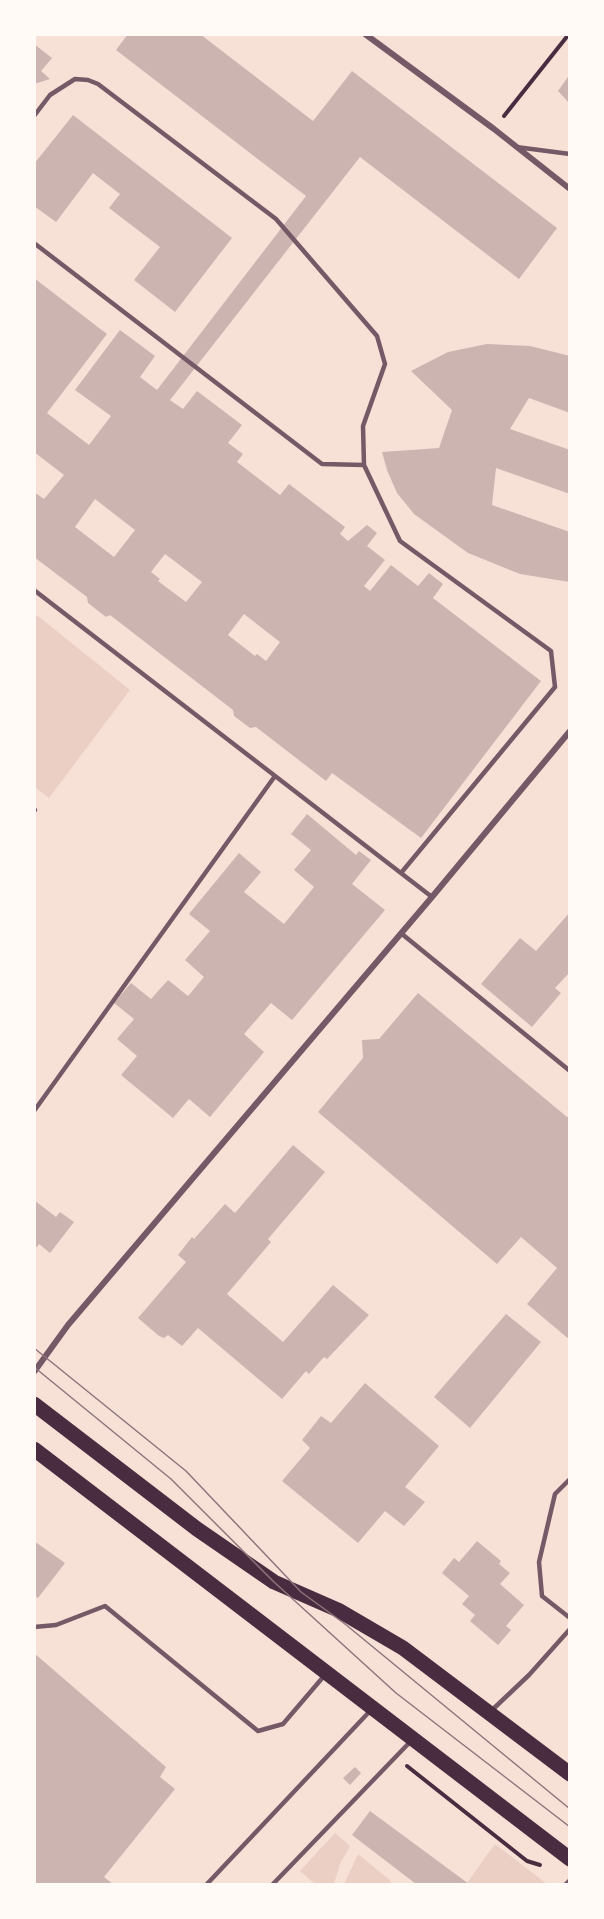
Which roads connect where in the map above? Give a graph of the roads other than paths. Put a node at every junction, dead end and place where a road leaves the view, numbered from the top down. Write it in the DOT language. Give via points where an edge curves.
graph roads {
  1 [pos="365,34"];
  2 [pos="34,116"];
  3 [pos="514,146"];
  4 [pos="570,154"];
  5 [pos="570,189"];
  6 [pos="34,243"];
  7 [pos="364,465"];
  8 [pos="34,590"];
  9 [pos="570,731"];
  10 [pos="275,776"];
  11 [pos="401,873"];
  12 [pos="432,897"];
  13 [pos="402,933"];
  14 [pos="570,1071"];
  15 [pos="34,1111"];
  16 [pos="34,1372"];
  17 [pos="34,1404"];
  18 [pos="34,1449"];
  19 [pos="570,1479"];
  20 [pos="570,1618"];
  21 [pos="34,1627"];
  22 [pos="570,1629"];
  23 [pos="327,1671"];
  24 [pos="372,1709"];
  25 [pos="489,1713"];
  26 [pos="412,1740"];
  27 [pos="570,1774"];
  28 [pos="570,1859"];
  29 [pos="570,1880"];
  30 [pos="207,1884"];
  31 [pos="273,1884"];
  32 [pos="566,1884"];
  1 -- 3 [label="street"];
  2 -- 7 [label="lane" via="50,95 75,80 98,84 276,219 377,336 385,364 363,426"];
  3 -- 4 [label="lane"];
  3 -- 5 [label="street"];
  6 -- 7 [label="lane" via="322,464"];
  7 -- 11 [label="lane" via="400,541 550,651 555,687"];
  8 -- 10 [label="lane"];
  9 -- 12 [label="street"];
  10 -- 11 [label="lane"];
  10 -- 15 [label="lane"];
  11 -- 12 [label="lane"];
  12 -- 13 [label="street"];
  13 -- 14 [label="lane"];
  13 -- 16 [label="street" via="68,1325"];
  17 -- 25 [label="main road" via="197,1529 274,1582 338,1610 404,1648"];
  18 -- 23 [label="main road"];
  19 -- 20 [label="lane" via="555,1494 539,1562 542,1596"];
  21 -- 23 [label="lane" via="56,1625 105,1606 258,1731 283,1724"];
  22 -- 25 [label="lane"];
  23 -- 24 [label="main road"];
  24 -- 26 [label="main road"];
  24 -- 30 [label="lane"];
  25 -- 27 [label="main road"];
  26 -- 28 [label="main road"];
  26 -- 31 [label="lane"];
  29 -- 32 [label="lane"];
}
